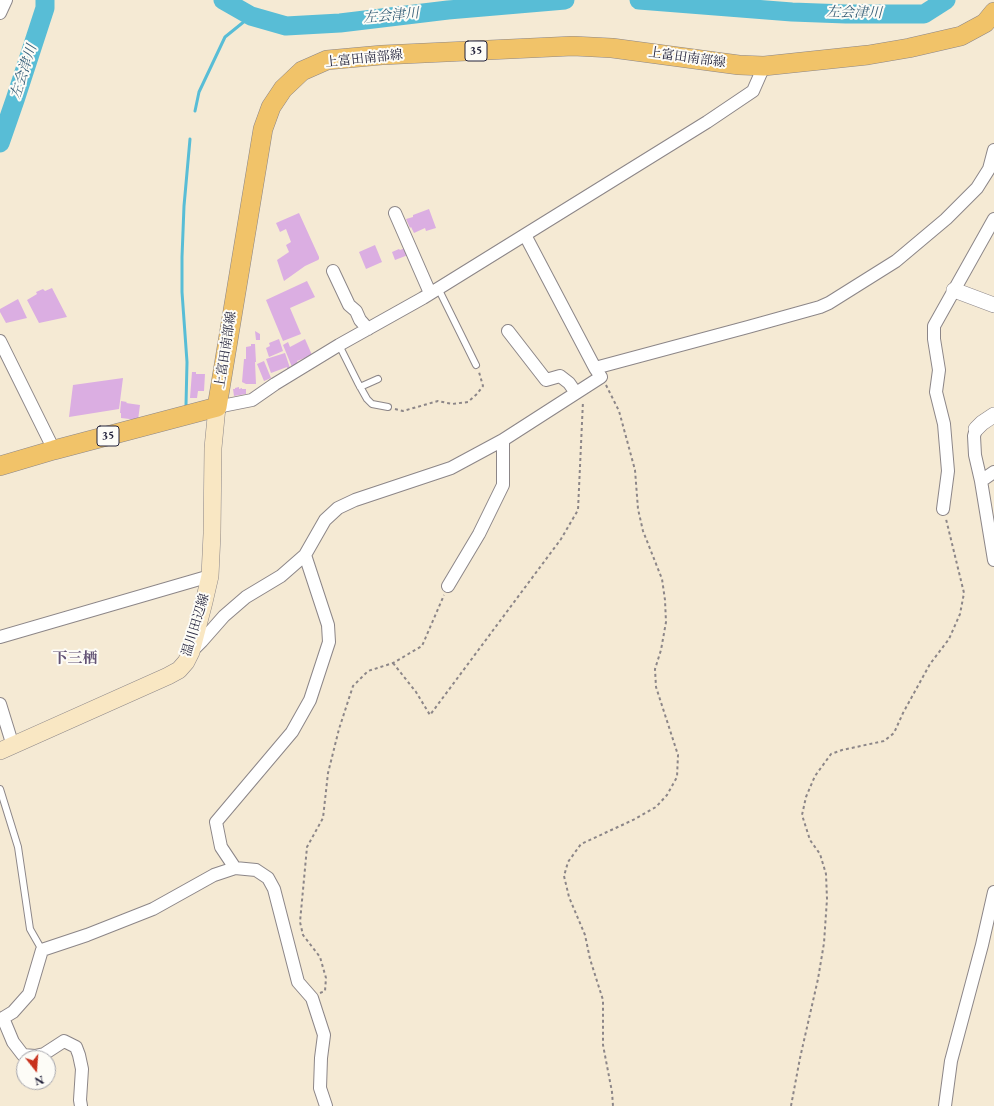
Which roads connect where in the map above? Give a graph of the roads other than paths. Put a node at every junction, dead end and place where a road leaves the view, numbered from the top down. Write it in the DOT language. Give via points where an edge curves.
graph roads {
  1 [pos="6,0"];
  2 [pos="994,12"];
  3 [pos="0,13"];
  4 [pos="764,66"];
  5 [pos="994,154"];
  6 [pos="395,213"];
  7 [pos="994,219"];
  8 [pos="525,235"];
  9 [pos="333,271"];
  10 [pos="434,290"];
  11 [pos="954,290"];
  12 [pos="994,305"];
  13 [pos="368,329"];
  14 [pos="508,331"];
  15 [pos="0,341"];
  16 [pos="339,345"];
  17 [pos="476,365"];
  18 [pos="598,372"];
  19 [pos="378,379"];
  20 [pos="360,387"];
  21 [pos="580,391"];
  22 [pos="217,407"];
  23 [pos="388,408"];
  24 [pos="994,415"];
  25 [pos="976,429"];
  26 [pos="503,440"];
  27 [pos="54,450"];
  28 [pos="0,466"];
  29 [pos="994,472"];
  30 [pos="981,481"];
  31 [pos="943,508"];
  32 [pos="991,526"];
  33 [pos="305,555"];
  34 [pos="994,560"];
  35 [pos="210,576"];
  36 [pos="448,586"];
  37 [pos="0,637"];
  38 [pos="191,652"];
  39 [pos="0,704"];
  40 [pos="7,748"];
  41 [pos="0,789"];
  42 [pos="235,868"];
  43 [pos="994,892"];
  44 [pos="42,950"];
  45 [pos="2,1018"];
  46 [pos="81,1106"];
  47 [pos="326,1106"];
  48 [pos="945,1106"];
  1 -- 3 [label="street"];
  2 -- 4 [label="main road, 上富田南部線 / 35" via="985,23 961,36 868,55"];
  4 -- 8 [label="street" via="753,90 707,122"];
  4 -- 22 [label="main road, 上富田南部線 / 35" via="612,48 573,46 327,60 302,71 283,89 271,108 263,129"];
  5 -- 18 [label="street" via="989,169 977,188 946,219 896,261 830,303"];
  6 -- 10 [label="street"];
  7 -- 11 [label="street"];
  8 -- 10 [label="street"];
  8 -- 18 [label="street"];
  9 -- 13 [label="street" via="349,305 356,310"];
  10 -- 13 [label="street"];
  10 -- 17 [label="lane"];
  11 -- 12 [label="street"];
  11 -- 31 [label="street" via="934,326 939,370 936,392 944,424 948,471"];
  13 -- 16 [label="street"];
  14 -- 21 [label="street" via="546,380 560,376"];
  15 -- 27 [label="street"];
  16 -- 20 [label="lane"];
  16 -- 22 [label="street" via="252,400"];
  18 -- 21 [label="street"];
  19 -- 20 [label="lane"];
  20 -- 23 [label="lane" via="372,404"];
  21 -- 26 [label="street"];
  22 -- 27 [label="main road, 上富田南部線 / 35"];
  22 -- 35 [label="main road, 温川田辺線" via="213,448"];
  24 -- 25 [label="street"];
  25 -- 30 [label="street" via="975,454"];
  26 -- 33 [label="street" via="451,468 354,500 338,508 325,520"];
  26 -- 36 [label="street" via="503,485 479,534"];
  27 -- 28 [label="main road, 上富田南部線 / 35"];
  29 -- 30 [label="street"];
  30 -- 32 [label="street"];
  32 -- 34 [label="street"];
  33 -- 38 [label="street" via="281,576 246,597 224,616"];
  33 -- 42 [label="street" via="328,624 329,642 310,700 292,732 216,822 221,847"];
  35 -- 37 [label="street"];
  35 -- 38 [label="main road, 温川田辺線"];
  38 -- 40 [label="main road, 温川田辺線" via="179,670 168,676"];
  39 -- 40 [label="street"];
  41 -- 44 [label="lane" via="18,847 30,929"];
  42 -- 44 [label="street" via="214,875 153,909"];
  42 -- 47 [label="street" via="256,870 268,878 274,889 298,982 312,998 324,1035 320,1088"];
  43 -- 48 [label="street" via="951,1061"];
  44 -- 45 [label="street" via="29,994 13,1012"];
  45 -- 46 [label="street" via="13,1042 23,1055 44,1054 64,1041 76,1047 82,1069"];
}
